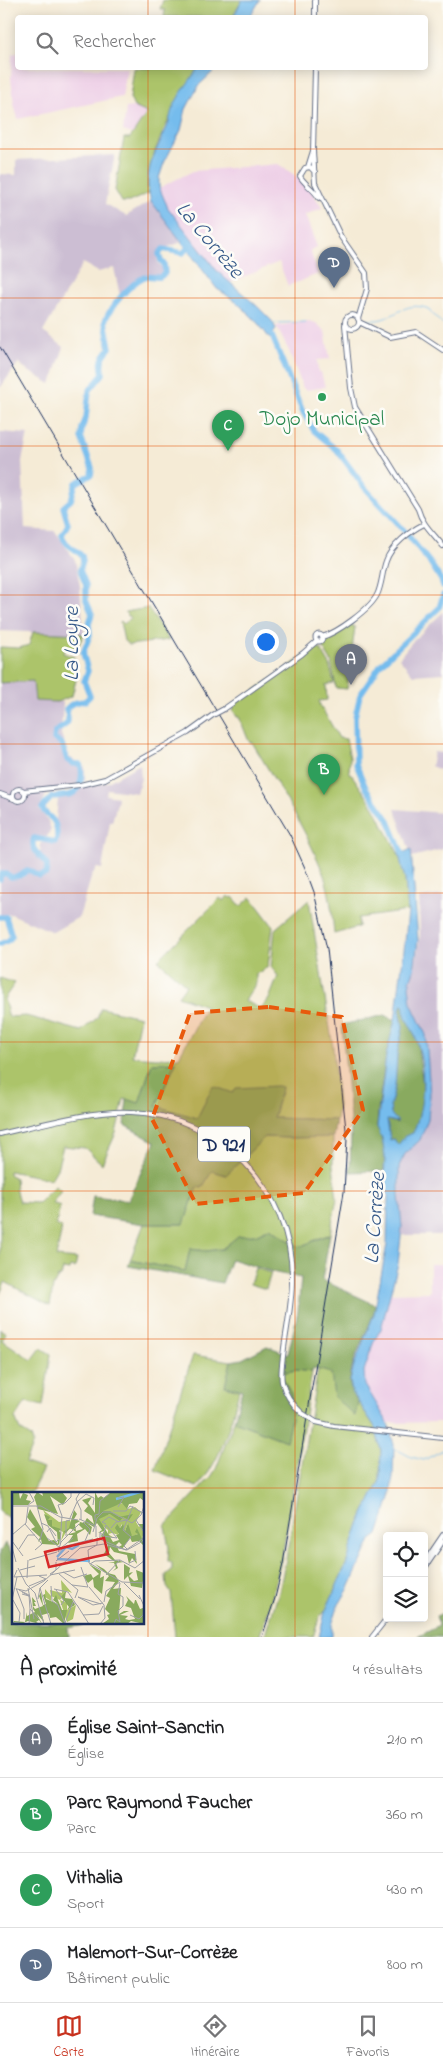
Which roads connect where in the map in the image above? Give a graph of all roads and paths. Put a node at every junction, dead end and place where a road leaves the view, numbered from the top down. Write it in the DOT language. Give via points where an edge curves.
graph roads {
  1 [pos="315,0"];
  2 [pos="315,15"];
  3 [pos="315,70"];
  4 [pos="314,151"];
  5 [pos="308,167"];
  6 [pos="315,172"];
  7 [pos="316,177"];
  8 [pos="306,183"];
  9 [pos="340,237"];
  10 [pos="361,309"];
  11 [pos="353,315"];
  12 [pos="358,321"];
  13 [pos="345,325"];
  14 [pos="365,327"];
  15 [pos="354,328"];
  16 [pos="346,339"];
  17 [pos="443,350"];
  18 [pos="424,524"];
  19 [pos="443,546"];
  20 [pos="38,790"];
  21 [pos="23,791"];
  22 [pos="14,792"];
  23 [pos="0,794"];
  24 [pos="25,796"];
  25 [pos="14,799"];
  26 [pos="0,1134"];
  27 [pos="443,1438"];
  28 [pos="443,1535"];
  29 [pos="443,1541"];
  30 [pos="428,1557"];
  31 [pos="428,1562"];
  32 [pos="384,1622"];
  33 [pos="372,1637"];
  1 -- 2 [label="main road"];
  3 -- 4 [label="main road"];
  4 -- 5 [label="main road"];
  4 -- 6 [label="main road"];
  5 -- 6 [label="main road"];
  5 -- 8 [label="main road" via="302,169 300,176"];
  6 -- 7 [label="main road"];
  7 -- 8 [label="main road" via="313,182"];
  7 -- 9 [label="main road" via="316,187"];
  8 -- 9 [label="main road" via="317,194"];
  9 -- 10 [label="main road" via="363,269 368,284"];
  10 -- 11 [label="main road"];
  10 -- 12 [label="main road"];
  11 -- 12 [label="main road"];
  11 -- 13 [label="main road" via="346,317"];
  12 -- 14 [label="main road"];
  12 -- 15 [label="main road"];
  13 -- 15 [label="main road"];
  13 -- 16 [label="main road"];
  14 -- 15 [label="main road"];
  14 -- 17 [label="main road" via="390,337 412,332 421,334"];
  15 -- 16 [label="main road"];
  16 -- 18 [label="main road" via="355,407"];
  18 -- 19 [label="main road"];
  18 -- 20 [label="main road, bridge" via="388,555 380,587 370,604 224,709 105,779"];
  20 -- 21 [label="main road"];
  20 -- 24 [label="main road"];
  21 -- 22 [label="main road"];
  21 -- 24 [label="main road"];
  22 -- 23 [label="main road"];
  22 -- 25 [label="main road"];
  23 -- 25 [label="main road"];
  24 -- 25 [label="main road" via="21,801"];
  26 -- 27 [label="main road, D 921, bridge" via="90,1115 130,1112 156,1114 181,1121 229,1148 266,1188 286,1231 292,1280 282,1381 295,1407 316,1422 334,1426"];
  28 -- 30 [label="main road"];
  29 -- 31 [label="main road"];
  32 -- 33 [label="main road"];
}
